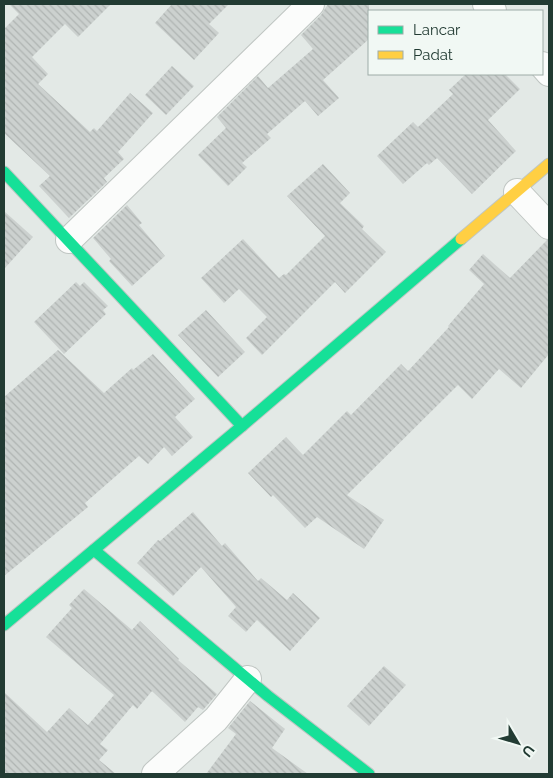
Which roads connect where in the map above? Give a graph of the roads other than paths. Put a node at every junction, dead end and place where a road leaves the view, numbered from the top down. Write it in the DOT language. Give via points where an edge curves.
graph roads {
  1 [pos="311,4"];
  2 [pos="549,164"];
  3 [pos="4,172"];
  4 [pos="517,192"];
  5 [pos="549,226"];
  6 [pos="69,240"];
  7 [pos="242,426"];
  8 [pos="94,550"];
  9 [pos="4,625"];
  10 [pos="248,679"];
  11 [pos="362,772"];
  12 [pos="155,774"];
  1 -- 6 [label="street"];
  2 -- 4 [label="street"];
  3 -- 6 [label="street"];
  4 -- 5 [label="street"];
  4 -- 7 [label="street"];
  6 -- 7 [label="street"];
  7 -- 8 [label="street"];
  8 -- 9 [label="street"];
  8 -- 10 [label="street"];
  10 -- 11 [label="street"];
  10 -- 12 [label="street" via="216,720"];
}
